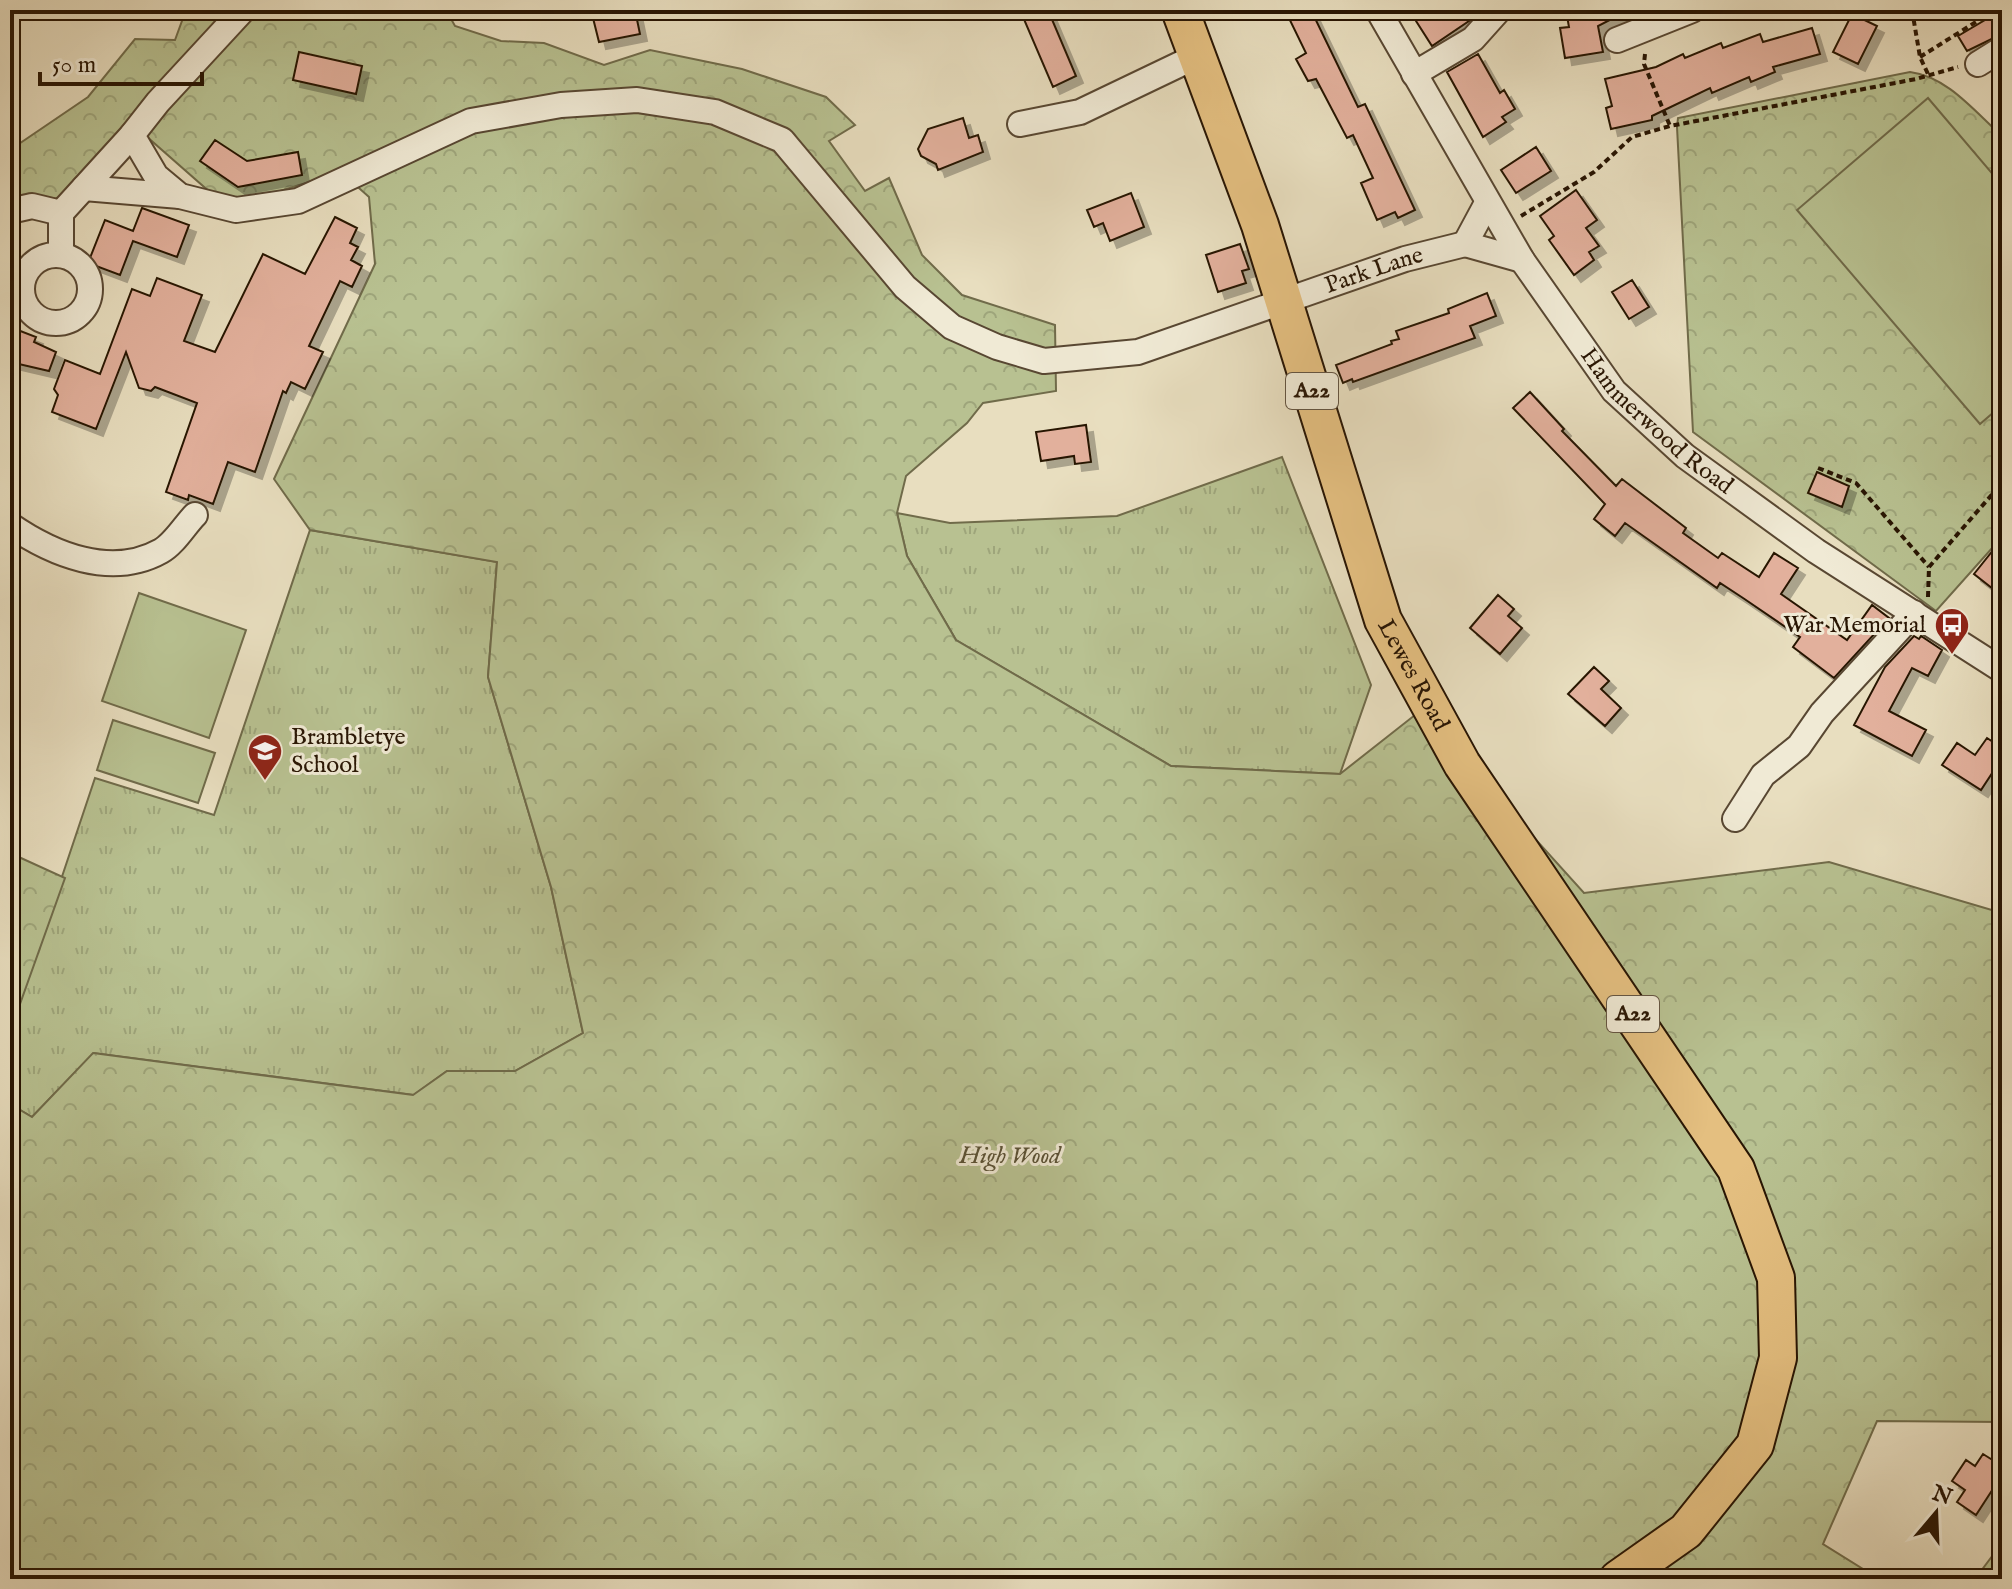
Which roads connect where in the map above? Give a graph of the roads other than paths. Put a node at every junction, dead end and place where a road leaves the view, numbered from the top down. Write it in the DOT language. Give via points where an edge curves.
graph roads {
  1 [pos="243,10"];
  2 [pos="1180,10"];
  3 [pos="1378,10"];
  4 [pos="1499,10"];
  5 [pos="1692,10"];
  6 [pos="1617,40"];
  7 [pos="2002,49"];
  8 [pos="1197,56"];
  9 [pos="1978,64"];
  10 [pos="1414,74"];
  11 [pos="1020,124"];
  12 [pos="132,135"];
  13 [pos="84,188"];
  14 [pos="180,196"];
  15 [pos="1487,203"];
  16 [pos="10,211"];
  17 [pos="61,213"];
  18 [pos="1465,244"];
  19 [pos="61,255"];
  20 [pos="1522,260"];
  21 [pos="1284,299"];
  22 [pos="195,515"];
  23 [pos="10,525"];
  24 [pos="1914,613"];
  25 [pos="2002,670"];
  26 [pos="1735,819"];
  27 [pos="1618,1579"];
  1 -- 12 [label="street"];
  2 -- 8 [label="highway, Lewes Road / A22"];
  3 -- 10 [label="street, Hammerwood Road"];
  4 -- 10 [label="street" via="1455,52"];
  5 -- 6 [label="street"];
  7 -- 9 [label="street"];
  8 -- 11 [label="street" via="1080,112"];
  8 -- 21 [label="highway, Lewes Road / A22"];
  10 -- 15 [label="street, Hammerwood Road"];
  12 -- 13 [label="street"];
  12 -- 14 [label="street" via="156,176"];
  13 -- 14 [label="street, Park Lane"];
  13 -- 17 [label="street"];
  14 -- 21 [label="street, Park Lane" via="236,210 298,201 471,121 561,105 637,100 715,112 782,140 905,287 952,327 997,347 1044,361 1138,352"];
  15 -- 18 [label="street"];
  15 -- 20 [label="street, Hammerwood Road"];
  16 -- 17 [label="street" via="32,206"];
  17 -- 19 [label="street"];
  18 -- 20 [label="street"];
  18 -- 21 [label="street, Park Lane"];
  20 -- 24 [label="street, Hammerwood Road" via="1614,391 1685,456 1816,551"];
  21 -- 27 [label="highway, Lewes Road / A22" via="1383,620 1462,764 1736,1169 1776,1278 1778,1358 1755,1445 1686,1531"];
  22 -- 23 [label="street" via="162,551 126,561 84,562 37,543"];
  24 -- 25 [label="street, Hammerwood Road"];
  24 -- 26 [label="street" via="1822,713 1799,746 1763,775"];
}
